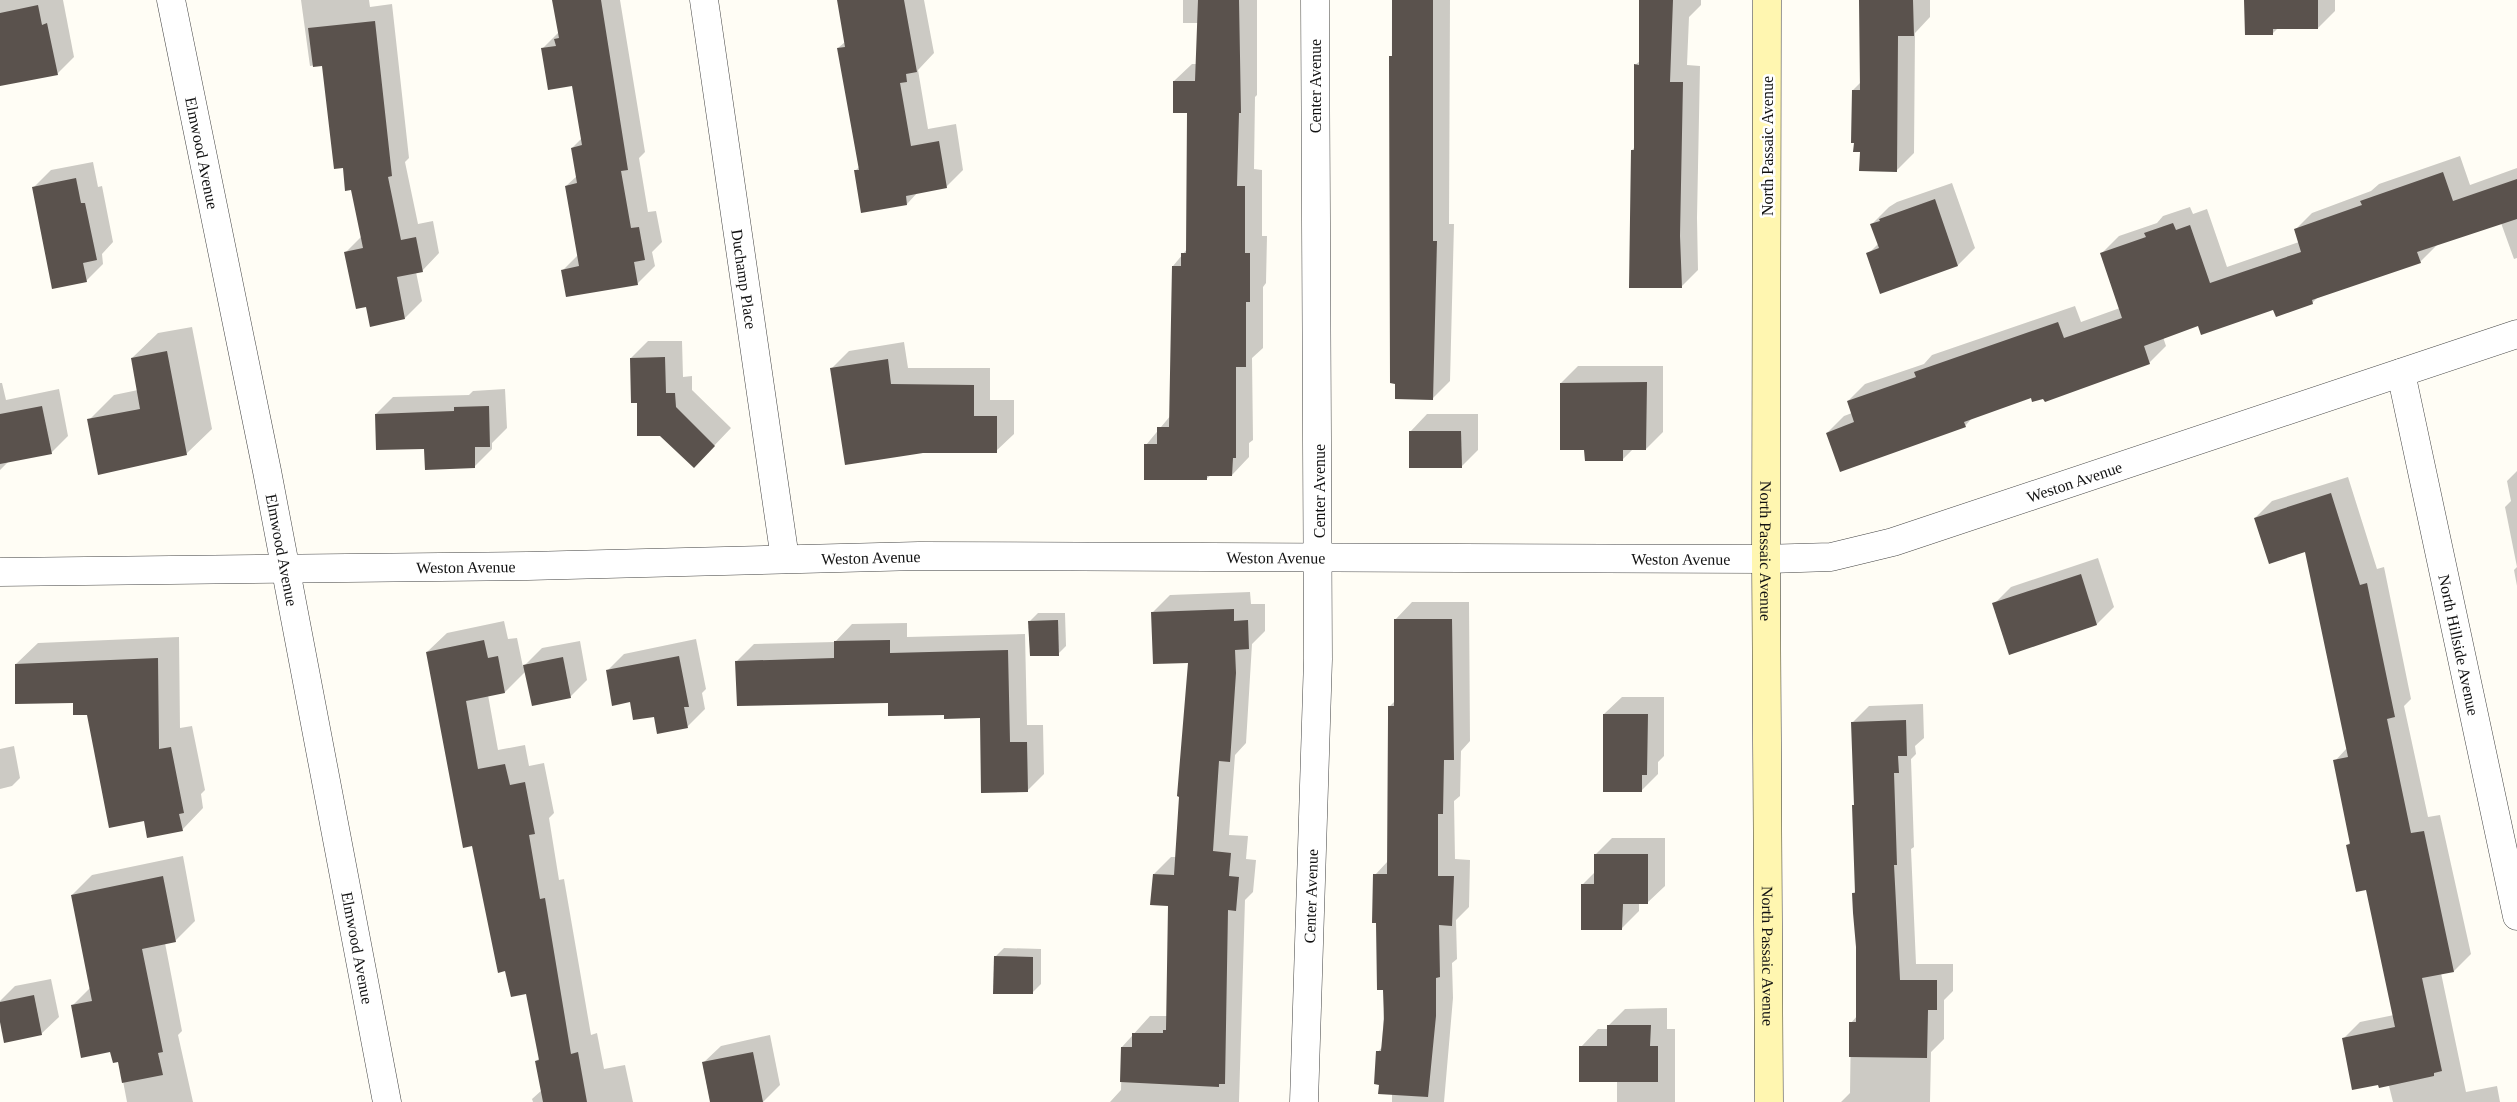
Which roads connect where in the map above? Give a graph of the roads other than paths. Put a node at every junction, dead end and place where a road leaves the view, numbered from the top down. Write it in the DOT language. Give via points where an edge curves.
graph roads {
  1 [pos="171,0"];
  2 [pos="704,0"];
  3 [pos="1315,0"];
  4 [pos="1767,0"];
  5 [pos="2517,334"];
  6 [pos="2401,373"];
  7 [pos="1318,557"];
  8 [pos="1766,559"];
  9 [pos="785,560"];
  10 [pos="285,569"];
  11 [pos="0,572"];
  12 [pos="2517,916"];
  13 [pos="387,1102"];
  14 [pos="1304,1102"];
  15 [pos="1769,1102"];
  1 -- 10 [label="street, Elmwood Avenue"];
  2 -- 9 [label="street, Duchamp Place"];
  3 -- 7 [label="street, Center Avenue"];
  4 -- 8 [label="main road, North Passaic Avenue"];
  5 -- 6 [label="street, Weston Avenue"];
  6 -- 8 [label="street, Weston Avenue" via="1893,542 1831,557"];
  6 -- 12 [label="street, North Hillside Avenue"];
  7 -- 8 [label="street, Weston Avenue"];
  7 -- 9 [label="street, Weston Avenue" via="919,556"];
  7 -- 14 [label="street, Center Avenue" via="1318,669"];
  8 -- 15 [label="main road, North Passaic Avenue"];
  9 -- 10 [label="street, Weston Avenue"];
  10 -- 11 [label="street, Weston Avenue"];
  10 -- 13 [label="street, Elmwood Avenue"];
}
